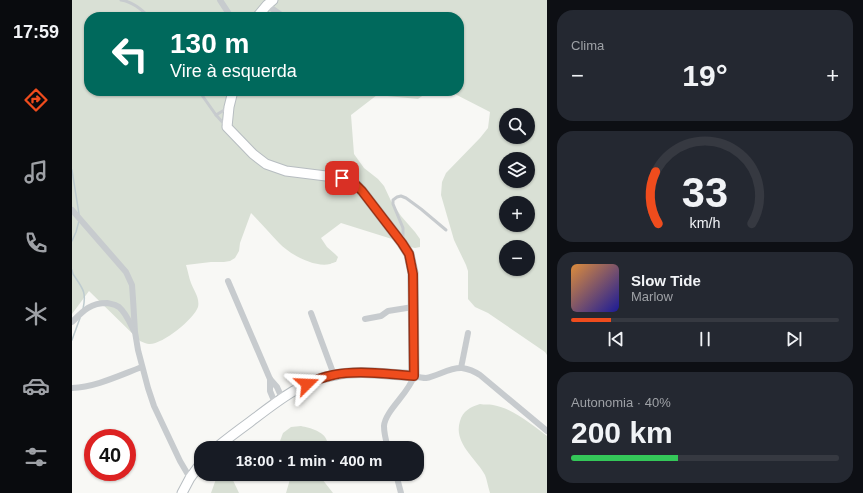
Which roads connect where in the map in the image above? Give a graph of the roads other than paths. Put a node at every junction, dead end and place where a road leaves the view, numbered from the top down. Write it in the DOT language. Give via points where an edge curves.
graph roads {
  1 [pos="121,0"];
  2 [pos="220,0"];
  3 [pos="270,3"];
  4 [pos="144,12"];
  5 [pos="228,12"];
  6 [pos="261,12"];
  7 [pos="279,12"];
  8 [pos="203,96"];
  9 [pos="232,96"];
  10 [pos="229,107"];
  11 [pos="216,115"];
  12 [pos="227,127"];
  13 [pos="72,210"];
  14 [pos="446,230"];
  15 [pos="402,243"];
  16 [pos="228,281"];
  17 [pos="414,307"];
  18 [pos="311,313"];
  19 [pos="365,319"];
  20 [pos="72,322"];
  21 [pos="135,332"];
  22 [pos="468,332"];
  23 [pos="142,367"];
  24 [pos="461,368"];
  25 [pos="334,375"];
  26 [pos="414,376"];
  27 [pos="72,388"];
  28 [pos="278,400"];
  29 [pos="547,431"];
  30 [pos="225,441"];
  31 [pos="386,441"];
  32 [pos="194,473"];
  33 [pos="190,478"];
  34 [pos="398,481"];
  35 [pos="182,493"];
  36 [pos="401,493"];
  1 -- 4 [label="lane" via="139,7"];
  2 -- 5 [label="street"];
  3 -- 6 [label="street"];
  3 -- 7 [label="street"];
  8 -- 11 [label="lane"];
  9 -- 10 [label="street"];
  10 -- 11 [label="lane"];
  10 -- 12 [label="street"];
  11 -- 12 [label="lane"];
  12 -- 15 [label="street" via="266,164 286,171 342,178 353,182"];
  13 -- 21 [label="street" via="126,272 134,299"];
  14 -- 15 [label="lane" via="406,198 397,196 392,204 402,228"];
  15 -- 17 [label="street" via="412,264"];
  16 -- 28 [label="street" via="270,379 270,391"];
  17 -- 19 [label="street" via="388,311 381,316"];
  17 -- 26 [label="street"];
  18 -- 25 [label="street"];
  20 -- 21 [label="street" via="92,305 113,304 124,312"];
  21 -- 23 [label="street"];
  22 -- 24 [label="street"];
  23 -- 27 [label="street" via="98,383"];
  23 -- 33 [label="street" via="154,406"];
  24 -- 26 [label="street" via="427,378"];
  24 -- 29 [label="street" via="480,375"];
  25 -- 26 [label="street" via="368,373"];
  25 -- 28 [label="street" via="307,384"];
  26 -- 31 [label="street" via="412,383 388,415 384,425"];
  28 -- 30 [label="street"];
  32 -- 33 [label="street"];
  33 -- 35 [label="street"];
  34 -- 36 [label="street"];
}
